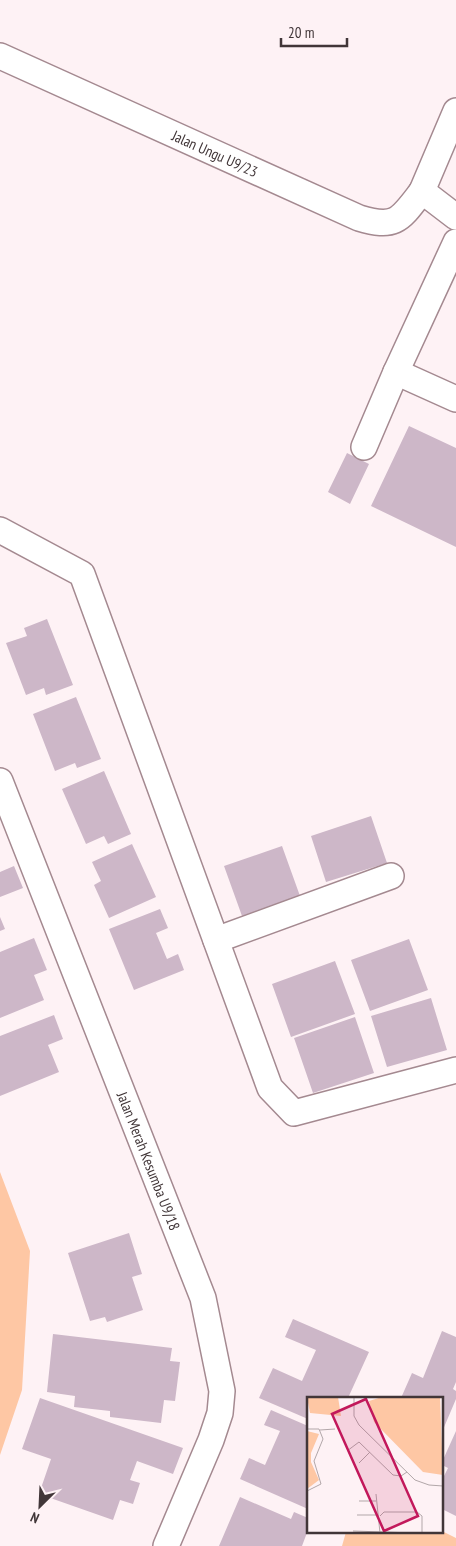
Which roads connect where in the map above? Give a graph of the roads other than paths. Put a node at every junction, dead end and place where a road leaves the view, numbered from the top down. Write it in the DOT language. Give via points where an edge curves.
graph roads {
  1 [pos="0,56"];
  2 [pos="456,111"];
  3 [pos="422,191"];
  4 [pos="456,217"];
  5 [pos="456,242"];
  6 [pos="396,372"];
  7 [pos="456,399"];
  8 [pos="364,447"];
  9 [pos="0,530"];
  10 [pos="0,781"];
  11 [pos="391,876"];
  12 [pos="216,940"];
  13 [pos="456,1070"];
  14 [pos="166,1546"];
  1 -- 3 [label="street, Jalan Ungu U9/23" via="358,218 392,223 406,213"];
  2 -- 3 [label="street"];
  3 -- 4 [label="street"];
  5 -- 6 [label="street"];
  6 -- 7 [label="street"];
  6 -- 8 [label="street"];
  9 -- 12 [label="street" via="82,574"];
  10 -- 14 [label="street, Jalan Merah Kesumba U9/18" via="203,1298 222,1391 220,1413"];
  11 -- 12 [label="street"];
  12 -- 13 [label="street" via="270,1088 294,1113"];
}
